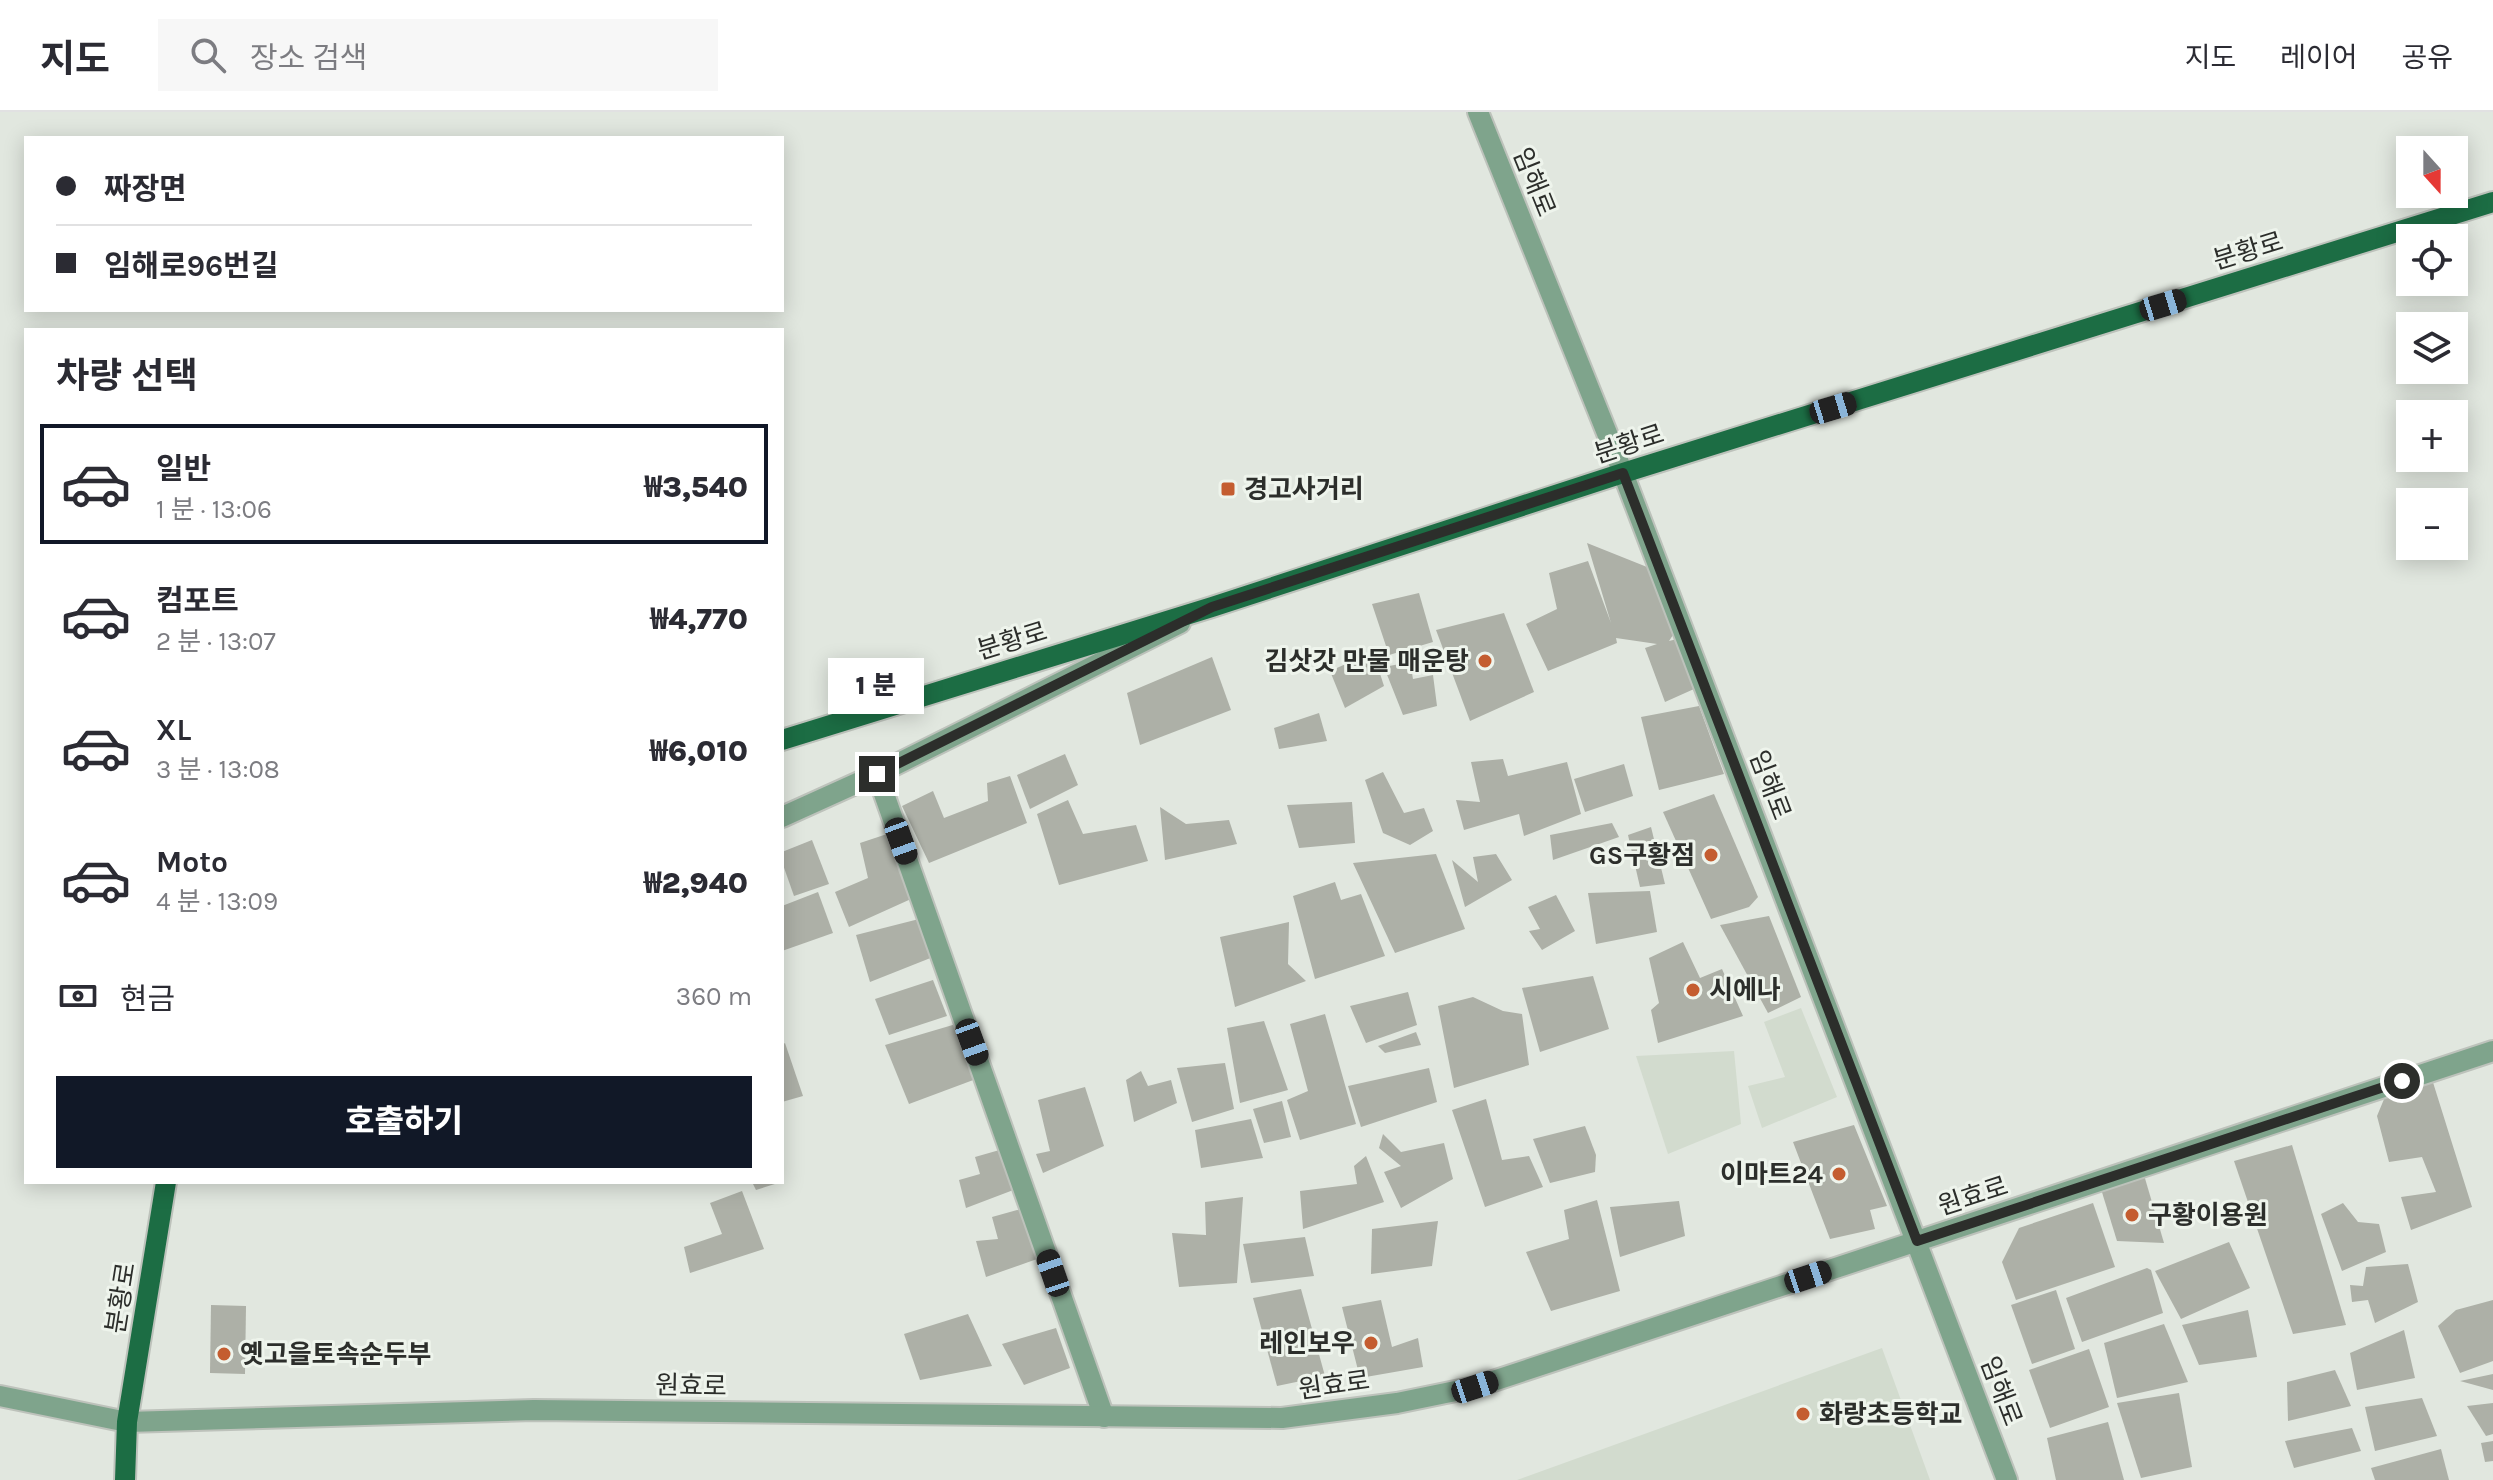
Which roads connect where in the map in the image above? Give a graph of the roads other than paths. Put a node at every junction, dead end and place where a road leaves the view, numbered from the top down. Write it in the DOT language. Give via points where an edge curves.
graph roads {
  1 [pos="1478,112"];
  2 [pos="2493,202"];
  3 [pos="1623,473"];
  4 [pos="1212,607"];
  5 [pos="784,739"];
  6 [pos="877,774"];
  7 [pos="784,816"];
  8 [pos="2493,1051"];
  9 [pos="166,1184"];
  10 [pos="1917,1241"];
  11 [pos="0,1396"];
  12 [pos="1104,1417"];
  13 [pos="127,1422"];
  14 [pos="125,1480"];
  15 [pos="2007,1480"];
  1 -- 3 [label="street, 임해로"];
  2 -- 3 [label="main road, 분황로"];
  3 -- 4 [label="main road, 분황로"];
  3 -- 10 [label="street, 임해로"];
  4 -- 5 [label="main road, 분황로"];
  4 -- 6 [label="street"];
  6 -- 7 [label="street"];
  6 -- 12 [label="street"];
  8 -- 10 [label="street, 원효로"];
  9 -- 13 [label="main road, 분황로"];
  10 -- 12 [label="street, 원효로" via="1475,1387 1282,1418"];
  10 -- 15 [label="street, 임해로"];
  11 -- 13 [label="street"];
  12 -- 13 [label="street, 원효로" via="534,1410"];
  13 -- 14 [label="main road, 분황로"];
}
